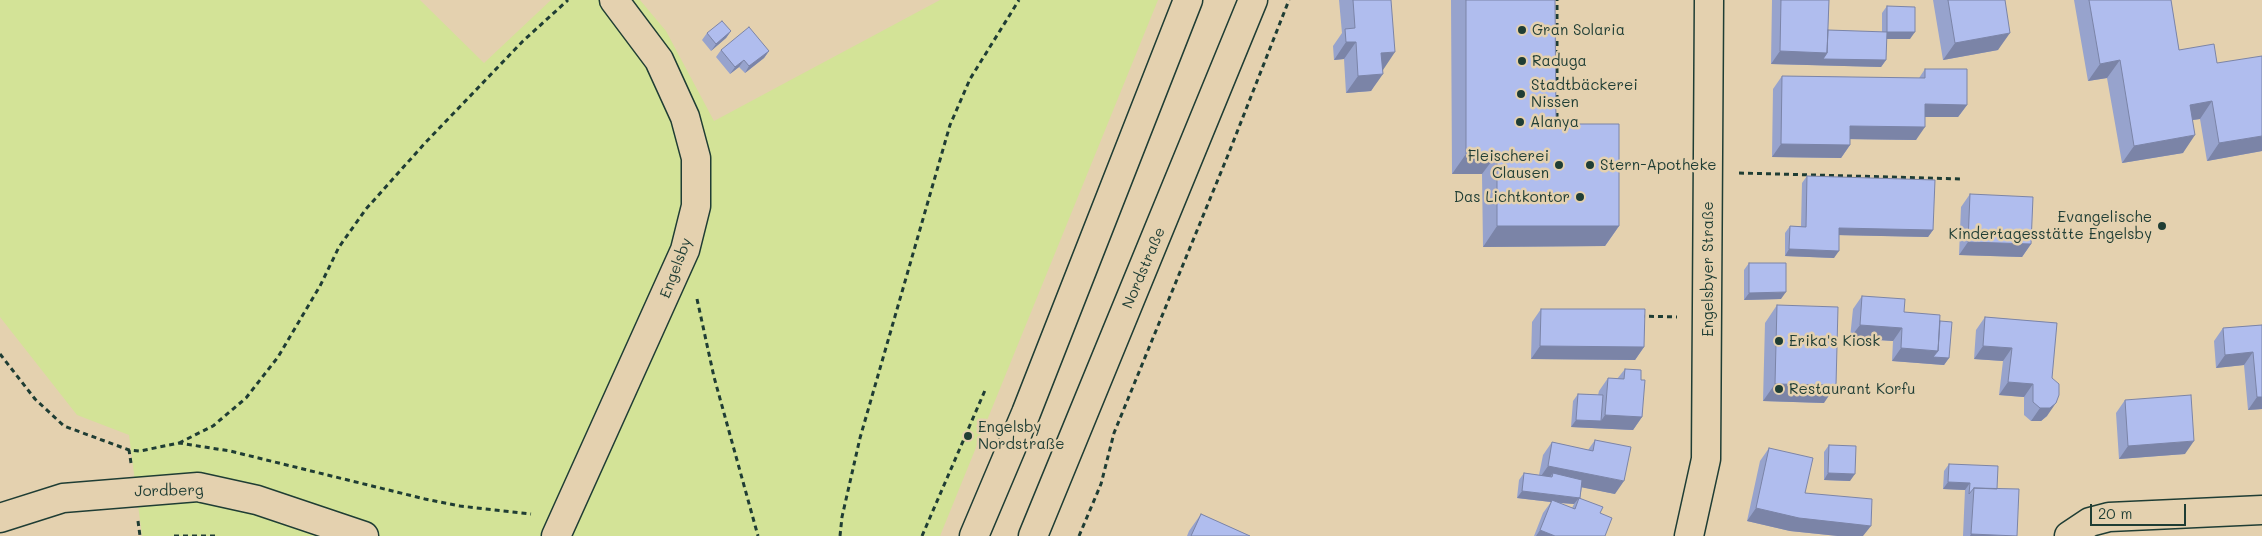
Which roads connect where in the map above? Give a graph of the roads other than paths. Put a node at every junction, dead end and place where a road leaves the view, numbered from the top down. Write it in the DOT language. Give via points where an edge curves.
graph roads {
  1 [pos="614,0"];
  2 [pos="1188,0"];
  3 [pos="1253,0"];
  4 [pos="1709,0"];
  5 [pos="2262,510"];
  6 [pos="0,518"];
  7 [pos="558,531"];
  8 [pos="364,536"];
  9 [pos="974,536"];
  10 [pos="1033,536"];
  11 [pos="1689,536"];
  12 [pos="2069,536"];
  1 -- 7 [label="street, Engelsby" via="659,60 685,117 696,158 696,206 685,250"];
  2 -- 9 [label="street" via="1026,413"];
  3 -- 10 [label="street, Nordstraße"];
  4 -- 11 [label="street, Engelsbyer Straße" via="1706,459"];
  5 -- 12 [label="street" via="2109,517 2090,522"];
  6 -- 8 [label="street, Jordberg" via="64,498 198,487 257,500"];
}
